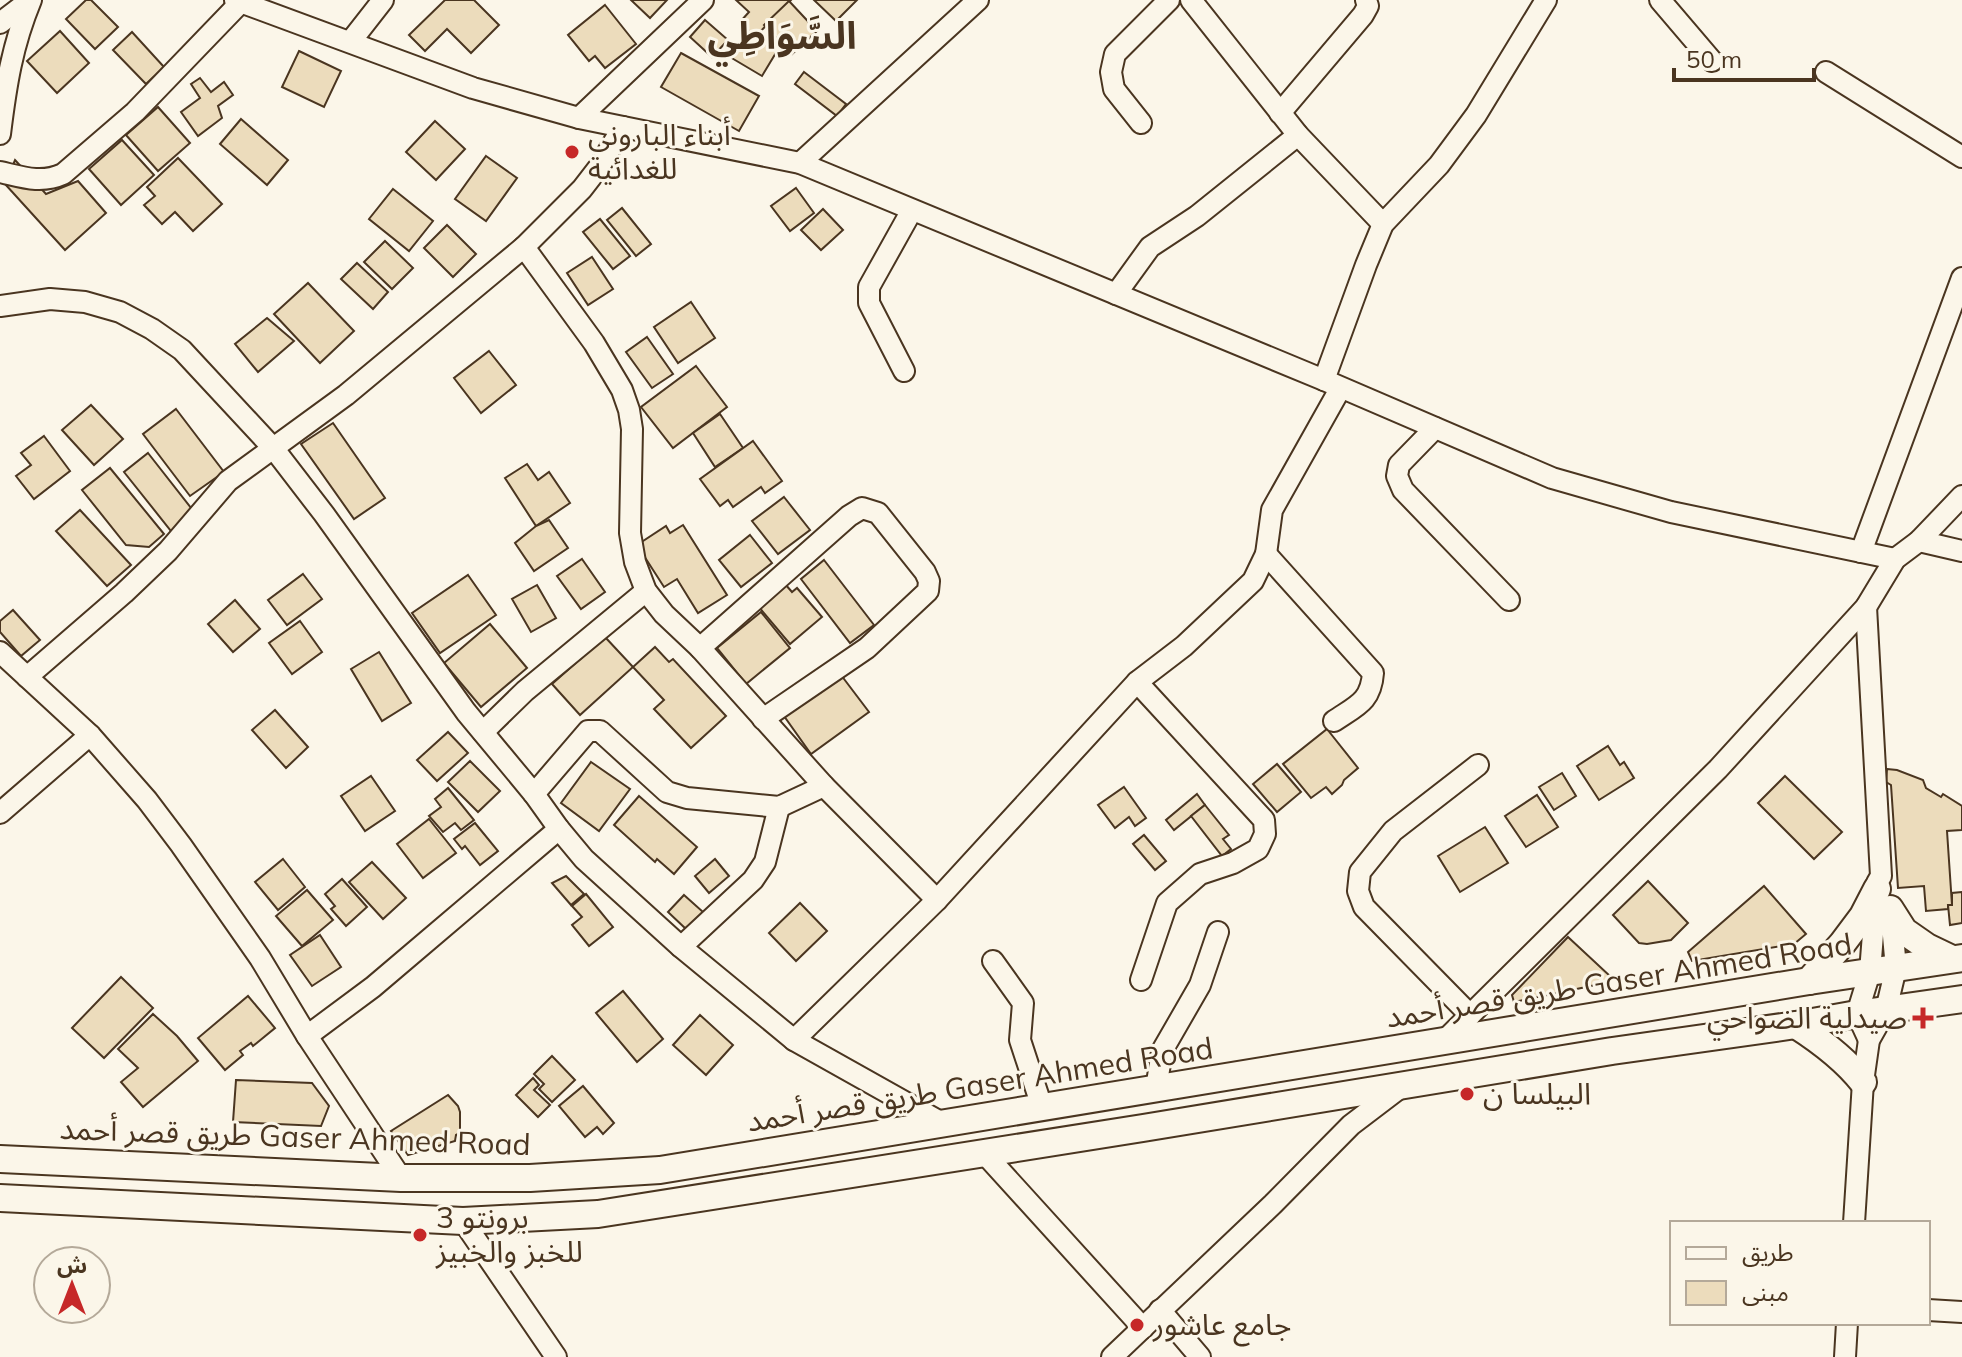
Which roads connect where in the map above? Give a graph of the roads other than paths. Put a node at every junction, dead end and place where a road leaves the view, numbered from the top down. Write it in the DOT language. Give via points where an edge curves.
graph roads {
  1 [pos="31,0"];
  2 [pos="383,0"];
  3 [pos="703,0"];
  4 [pos="978,0"];
  5 [pos="1169,0"];
  6 [pos="1191,0"];
  7 [pos="1366,0"];
  8 [pos="1546,0"];
  9 [pos="1660,0"];
  10 [pos="238,1"];
  11 [pos="0,23"];
  12 [pos="351,41"];
  13 [pos="1712,61"];
  14 [pos="1826,72"];
  15 [pos="1280,113"];
  16 [pos="579,118"];
  17 [pos="1141,123"];
  18 [pos="623,127"];
  19 [pos="0,134"];
  20 [pos="1298,135"];
  21 [pos="1962,157"];
  22 [pos="800,163"];
  23 [pos="0,172"];
  24 [pos="912,210"];
  25 [pos="1383,224"];
  26 [pos="524,247"];
  27 [pos="1962,278"];
  28 [pos="1116,294"];
  29 [pos="0,306"];
  30 [pos="904,371"];
  31 [pos="1332,385"];
  32 [pos="1435,428"];
  33 [pos="274,449"];
  34 [pos="1962,496"];
  35 [pos="1919,541"];
  36 [pos="1962,551"];
  37 [pos="1861,552"];
  38 [pos="1266,554"];
  39 [pos="1895,559"];
  40 [pos="646,591"];
  41 [pos="1509,600"];
  42 [pos="1866,607"];
  43 [pos="700,648"];
  44 [pos="0,652"];
  45 [pos="27,677"];
  46 [pos="1137,682"];
  47 [pos="763,719"];
  48 [pos="1334,721"];
  49 [pos="483,732"];
  50 [pos="90,735"];
  51 [pos="1478,765"];
  52 [pos="824,786"];
  53 [pos="534,794"];
  54 [pos="779,807"];
  55 [pos="0,813"];
  56 [pos="559,829"];
  57 [pos="1883,891"];
  58 [pos="937,900"];
  59 [pos="1218,932"];
  60 [pos="681,947"];
  61 [pos="1957,958"];
  62 [pos="993,961"];
  63 [pos="1883,970"];
  64 [pos="1141,980"];
  65 [pos="1809,981"];
  66 [pos="1962,999"];
  67 [pos="1886,1010"];
  68 [pos="1857,1014"];
  69 [pos="1470,1015"];
  70 [pos="1796,1025"];
  71 [pos="307,1036"];
  72 [pos="794,1040"];
  73 [pos="1869,1040"];
  74 [pos="1443,1042"];
  75 [pos="1863,1082"];
  76 [pos="1403,1086"];
  77 [pos="1156,1089"];
  78 [pos="1042,1107"];
  79 [pos="942,1123"];
  80 [pos="984,1153"];
  81 [pos="0,1159"];
  82 [pos="401,1178"];
  83 [pos="0,1198"];
  84 [pos="463,1221"];
  85 [pos="1854,1221"];
  86 [pos="1160,1310"];
  87 [pos="1930,1310"];
  88 [pos="1962,1312"];
  89 [pos="1847,1325"];
  90 [pos="1143,1328"];
  91 [pos="556,1357"];
  92 [pos="1112,1357"];
  93 [pos="1200,1357"];
  94 [pos="1845,1357"];
  1 -- 11 [label="street"];
  1 -- 19 [label="street" via="6,79"];
  2 -- 12 [label="street"];
  3 -- 16 [label="street"];
  4 -- 22 [label="street"];
  5 -- 17 [label="street" via="1115,54 1114,89"];
  6 -- 15 [label="street"];
  7 -- 15 [label="street" via="1363,15"];
  8 -- 25 [label="street" via="1476,115 1439,165"];
  9 -- 13 [label="street"];
  10 -- 12 [label="street"];
  10 -- 23 [label="street" via="135,112 63,174 29,179"];
  12 -- 16 [label="street" via="473,88"];
  14 -- 21 [label="street"];
  15 -- 20 [label="street"];
  16 -- 18 [label="street"];
  18 -- 22 [label="street"];
  18 -- 26 [label="street" via="582,189"];
  20 -- 25 [label="street"];
  20 -- 28 [label="street" via="1150,247"];
  22 -- 24 [label="street"];
  24 -- 28 [label="street"];
  24 -- 30 [label="street" via="869,287 869,303"];
  25 -- 31 [label="street"];
  26 -- 33 [label="street"];
  26 -- 40 [label="street" via="622,390 632,429 630,533"];
  27 -- 37 [label="street"];
  28 -- 31 [label="street"];
  29 -- 33 [label="street" via="50,299 120,312 182,350"];
  31 -- 32 [label="street"];
  31 -- 38 [label="street" via="1272,510"];
  32 -- 37 [label="street" via="1552,478 1671,512"];
  32 -- 41 [label="street" via="1399,465 1403,490"];
  33 -- 45 [label="street" via="228,481 168,551"];
  33 -- 49 [label="street"];
  34 -- 35 [label="street"];
  35 -- 36 [label="street"];
  35 -- 39 [label="street"];
  37 -- 39 [label="street"];
  38 -- 46 [label="street" via="1253,581"];
  38 -- 48 [label="street" via="1373,673 1366,699"];
  39 -- 42 [label="street"];
  40 -- 43 [label="street"];
  40 -- 49 [label="street"];
  42 -- 57 [label="street"];
  42 -- 69 [label="street" via="1718,769"];
  43 -- 47 [label="street"];
  43 -- 47 [label="street" via="849,516 862,508 878,513 925,572 928,591 867,648"];
  44 -- 45 [label="street"];
  45 -- 50 [label="street"];
  46 -- 58 [label="street"];
  46 -- 64 [label="street" via="1264,820 1265,834 1258,849 1200,874 1167,903"];
  47 -- 52 [label="street"];
  49 -- 53 [label="street"];
  50 -- 55 [label="street"];
  50 -- 71 [label="street" via="181,845"];
  51 -- 69 [label="street" via="1393,831 1360,872 1358,891 1364,907"];
  52 -- 54 [label="street"];
  52 -- 58 [label="street"];
  53 -- 54 [label="street" via="594,730 667,792"];
  53 -- 56 [label="street"];
  54 -- 60 [label="street" via="765,862 753,880"];
  56 -- 60 [label="street" via="584,859"];
  56 -- 71 [label="street" via="373,987"];
  57 -- 61 [label="main road" via="1904,931"];
  57 -- 63 [label="street"];
  57 -- 65 [label="main road"];
  58 -- 72 [label="street"];
  59 -- 77 [label="street" via="1200,985 1162,1051"];
  60 -- 72 [label="street"];
  61 -- 63 [label="main road, طريق قصر أحمد Gaser Ahmed Road"];
  62 -- 78 [label="street" via="1023,1003 1020,1040"];
  63 -- 65 [label="main road, طريق قصر أحمد Gaser Ahmed Road"];
  63 -- 67 [label="street"];
  63 -- 68 [label="street"];
  65 -- 74 [label="main road, طريق قصر أحمد Gaser Ahmed Road"];
  66 -- 67 [label="main road"];
  67 -- 68 [label="main road"];
  67 -- 73 [label="street"];
  68 -- 70 [label="main road"];
  68 -- 73 [label="street"];
  69 -- 74 [label="street"];
  70 -- 75 [label="main road"];
  70 -- 76 [label="main road"];
  71 -- 82 [label="street"];
  72 -- 79 [label="street"];
  73 -- 75 [label="street"];
  74 -- 77 [label="main road, طريق قصر أحمد Gaser Ahmed Road"];
  75 -- 85 [label="street"];
  76 -- 80 [label="main road"];
  76 -- 86 [label="street" via="1351,1125"];
  77 -- 78 [label="main road, طريق قصر أحمد Gaser Ahmed Road"];
  78 -- 79 [label="main road, طريق قصر أحمد Gaser Ahmed Road"];
  79 -- 82 [label="main road, طريق قصر أحمد Gaser Ahmed Road" via="660,1170"];
  80 -- 84 [label="main road" via="598,1214"];
  80 -- 90 [label="street"];
  81 -- 82 [label="main road, طريق قصر أحمد Gaser Ahmed Road"];
  83 -- 84 [label="main road"];
  84 -- 91 [label="street"];
  86 -- 90 [label="street"];
  86 -- 93 [label="street"];
  87 -- 88 [label="street"];
  89 -- 94 [label="street"];
  90 -- 92 [label="street"];
}
